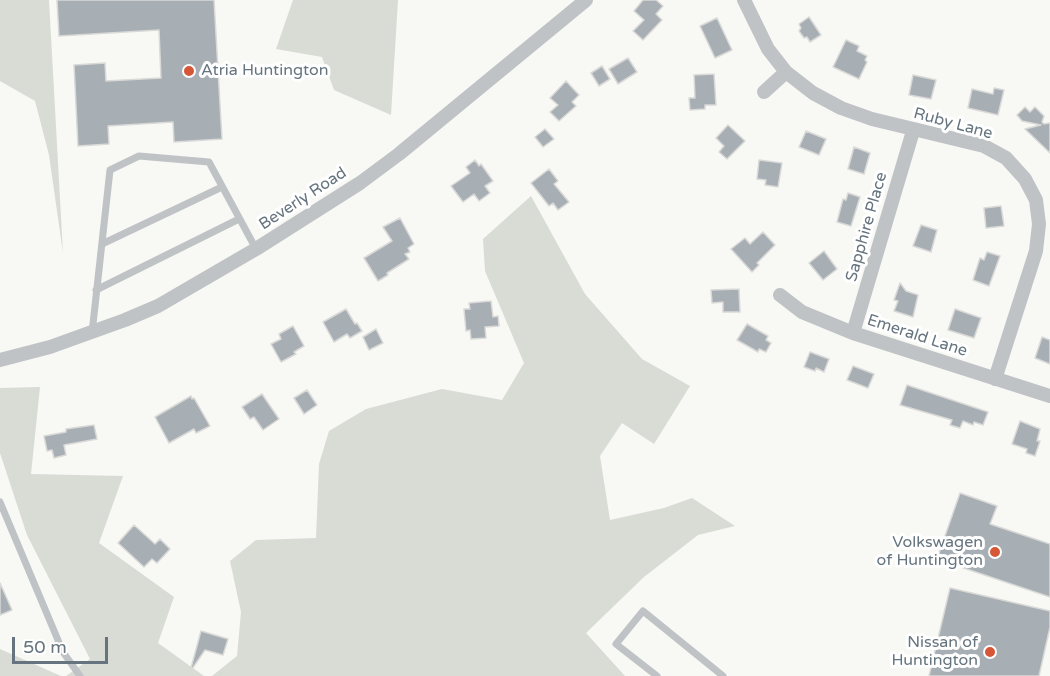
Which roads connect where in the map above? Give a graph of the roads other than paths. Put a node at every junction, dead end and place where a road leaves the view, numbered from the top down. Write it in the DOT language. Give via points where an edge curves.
graph roads {
  1 [pos="586,0"];
  2 [pos="744,0"];
  3 [pos="786,72"];
  4 [pos="764,92"];
  5 [pos="913,131"];
  6 [pos="222,187"];
  7 [pos="239,219"];
  8 [pos="102,244"];
  9 [pos="256,249"];
  10 [pos="96,290"];
  11 [pos="780,295"];
  12 [pos="92,333"];
  13 [pos="853,333"];
  14 [pos="0,360"];
  15 [pos="995,379"];
  16 [pos="1050,396"];
  17 [pos="0,502"];
  18 [pos="80,676"];
  19 [pos="657,676"];
  20 [pos="723,676"];
  1 -- 9 [label="street, Beverly Road" via="399,154"];
  2 -- 3 [label="street, Ruby Lane" via="768,49"];
  3 -- 4 [label="street"];
  3 -- 5 [label="street, Ruby Lane" via="841,108"];
  5 -- 13 [label="street, Sapphire Place"];
  5 -- 15 [label="street, Ruby Lane" via="984,146 1006,158 1025,178 1036,200 1040,224 1036,252"];
  6 -- 7 [label="lane"];
  6 -- 8 [label="lane"];
  6 -- 8 [label="lane" via="209,162 139,156 110,170"];
  7 -- 9 [label="lane"];
  7 -- 10 [label="lane"];
  8 -- 10 [label="lane"];
  9 -- 12 [label="street, Beverly Road" via="158,306"];
  10 -- 12 [label="lane"];
  11 -- 13 [label="street, Emerald Lane" via="801,312"];
  12 -- 14 [label="street, Beverly Road"];
  13 -- 15 [label="street, Emerald Lane"];
  15 -- 16 [label="street, Emerald Lane"];
  17 -- 18 [label="lane" via="63,652"];
  19 -- 20 [label="lane" via="616,644 643,611"];
}
